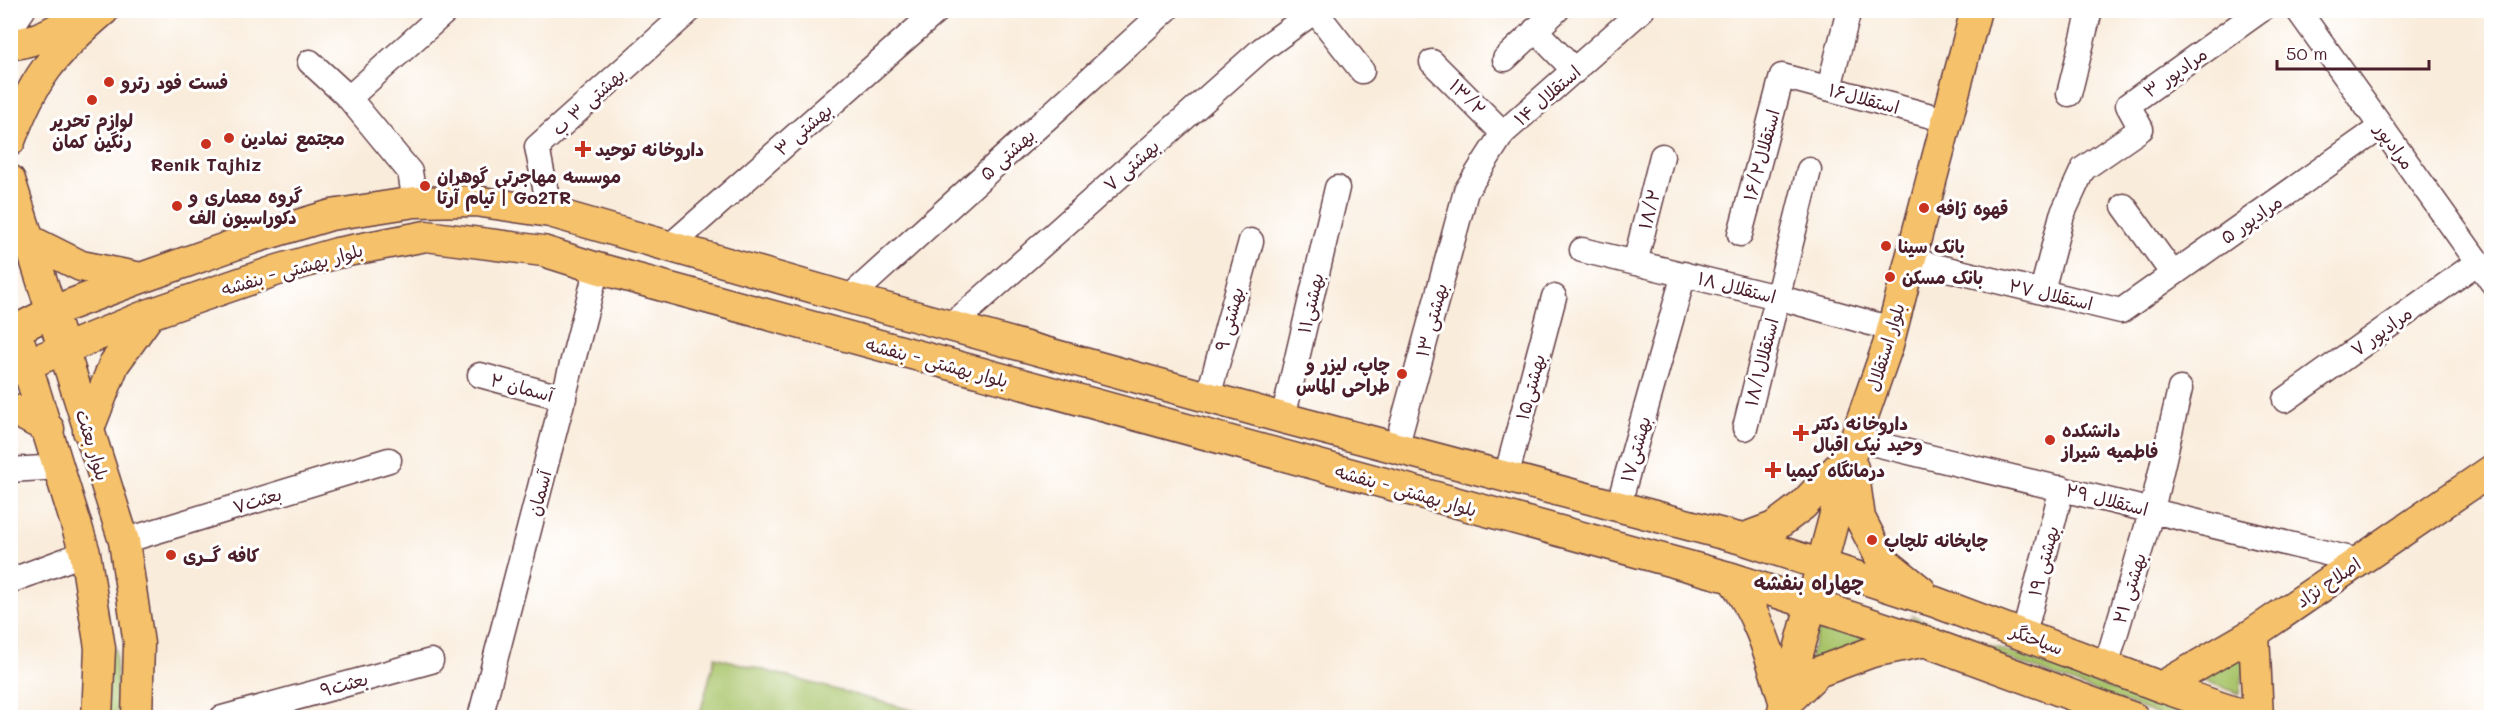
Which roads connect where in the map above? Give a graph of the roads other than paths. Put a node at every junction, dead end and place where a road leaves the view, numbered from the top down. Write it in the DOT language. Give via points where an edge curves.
graph roads {
  1 [pos="23,10"];
  2 [pos="82,10"];
  3 [pos="104,10"];
  4 [pos="690,10"];
  5 [pos="938,10"];
  6 [pos="1166,10"];
  7 [pos="1557,10"];
  8 [pos="1642,10"];
  9 [pos="1849,10"];
  10 [pos="1976,10"];
  11 [pos="2090,10"];
  12 [pos="2261,10"];
  13 [pos="2298,10"];
  14 [pos="445,11"];
  15 [pos="1316,11"];
  16 [pos="1535,30"];
  17 [pos="17,39"];
  18 [pos="1505,59"];
  19 [pos="310,62"];
  20 [pos="1432,62"];
  21 [pos="45,68"];
  22 [pos="1575,70"];
  23 [pos="1362,71"];
  24 [pos="1782,76"];
  25 [pos="1829,88"];
  26 [pos="2069,94"];
  27 [pos="350,98"];
  28 [pos="1946,120"];
  29 [pos="2381,127"];
  30 [pos="1503,133"];
  31 [pos="10,141"];
  32 [pos="1662,156"];
  33 [pos="1809,170"];
  34 [pos="10,180"];
  35 [pos="1337,188"];
  36 [pos="1466,191"];
  37 [pos="415,201"];
  38 [pos="2124,206"];
  39 [pos="550,212"];
  40 [pos="1740,234"];
  41 [pos="27,239"];
  42 [pos="1251,241"];
  43 [pos="669,247"];
  44 [pos="1582,250"];
  45 [pos="1910,260"];
  46 [pos="1635,262"];
  47 [pos="2478,262"];
  48 [pos="597,268"];
  49 [pos="1684,274"];
  50 [pos="2174,274"];
  51 [pos="141,278"];
  52 [pos="2492,282"];
  53 [pos="2042,291"];
  54 [pos="1554,297"];
  55 [pos="1777,297"];
  56 [pos="849,298"];
  57 [pos="53,311"];
  58 [pos="2121,311"];
  59 [pos="150,314"];
  60 [pos="952,325"];
  61 [pos="12,326"];
  62 [pos="1892,329"];
  63 [pos="65,350"];
  64 [pos="1042,350"];
  65 [pos="19,368"];
  66 [pos="480,375"];
  67 [pos="1033,388"];
  68 [pos="2180,389"];
  69 [pos="1208,397"];
  70 [pos="564,398"];
  71 [pos="2285,400"];
  72 [pos="10,408"];
  73 [pos="1283,418"];
  74 [pos="1745,428"];
  75 [pos="49,429"];
  76 [pos="88,431"];
  77 [pos="1853,446"];
  78 [pos="1396,448"];
  79 [pos="389,460"];
  80 [pos="60,467"];
  81 [pos="10,470"];
  82 [pos="2492,470"];
  83 [pos="1506,477"];
  84 [pos="2062,488"];
  85 [pos="1618,507"];
  86 [pos="2152,510"];
  87 [pos="1743,539"];
  88 [pos="124,541"];
  89 [pos="85,553"];
  90 [pos="2359,561"];
  91 [pos="1822,565"];
  92 [pos="1732,578"];
  93 [pos="10,581"];
  94 [pos="1935,602"];
  95 [pos="1811,606"];
  96 [pos="2254,633"];
  97 [pos="2024,634"];
  98 [pos="138,637"];
  99 [pos="99,640"];
  100 [pos="1924,641"];
  101 [pos="431,661"];
  102 [pos="2106,666"];
  103 [pos="2161,687"];
  104 [pos="1783,711"];
  105 [pos="97,717"];
  106 [pos="137,717"];
  107 [pos="222,717"];
  108 [pos="480,717"];
  109 [pos="2134,717"];
  110 [pos="2252,717"];
  111 [pos="2258,717"];
  1 -- 17 [label="street"];
  2 -- 17 [label="main road" via="63,27"];
  3 -- 21 [label="main road" via="70,39"];
  4 -- 39 [label="street, بهشتی ۳ ب" via="537,147"];
  5 -- 43 [label="street, بهشتی ۳"];
  6 -- 56 [label="street, بهشتی ۵"];
  7 -- 16 [label="street"];
  8 -- 22 [label="street, استقلال ۱۴"];
  9 -- 25 [label="street"];
  10 -- 28 [label="main road, بلوار استقلال"];
  11 -- 26 [label="street"];
  12 -- 53 [label="street, ۳ مرادپور" via="2128,105 2141,129 2083,169 2062,215"];
  13 -- 29 [label="street, مرادپور"];
  14 -- 27 [label="street"];
  15 -- 23 [label="street"];
  15 -- 60 [label="street, بهشتی ۷" via="1260,50"];
  16 -- 18 [label="street"];
  16 -- 22 [label="street"];
  17 -- 21 [label="main road" via="30,63"];
  19 -- 27 [label="street"];
  20 -- 30 [label="street, ۱۳/۲"];
  21 -- 31 [label="main road" via="22,109"];
  22 -- 30 [label="street, استقلال ۱۴"];
  24 -- 25 [label="street, استقلال۱۶"];
  24 -- 40 [label="street, استقلال۱۶/۲"];
  25 -- 28 [label="street, استقلال۱۶"];
  27 -- 37 [label="street" via="410,172"];
  28 -- 45 [label="main road, بلوار استقلال"];
  29 -- 47 [label="street, مرادپور"];
  29 -- 50 [label="street, ۵ مرادپور"];
  30 -- 36 [label="street, استقلال ۱۴"];
  32 -- 46 [label="street, ۱۸/۲"];
  33 -- 55 [label="street, استقلال۱۸/۱"];
  34 -- 41 [label="main road, بلوار بعثت"];
  35 -- 73 [label="street, بهشتی۱۱"];
  36 -- 78 [label="street, بهشتی ۱۳"];
  37 -- 39 [label="main road, بلوار بهشتی - بنفشه" via="475,201"];
  37 -- 51 [label="main road, بلوار بهشتی - بنفشه" via="331,215 251,238"];
  38 -- 50 [label="street"];
  39 -- 43 [label="main road, بلوار بهشتی - بنفشه"];
  41 -- 51 [label="main road" via="81,266"];
  41 -- 57 [label="main road, بلوار بعثت"];
  42 -- 69 [label="street, بهشتی ۹"];
  43 -- 56 [label="main road, بلوار بهشتی - بنفشه"];
  44 -- 46 [label="street, استقلال ۱۸"];
  45 -- 53 [label="street, ۲۷ استقلال"];
  45 -- 62 [label="main road, بلوار استقلال"];
  46 -- 49 [label="street, استقلال ۱۸"];
  47 -- 52 [label="street, مرادپور"];
  47 -- 71 [label="street, ۷ مرادپور"];
  48 -- 59 [label="main road, بلوار بهشتی - بنفشه" via="543,251 426,236 337,253"];
  48 -- 67 [label="main road, بلوار بهشتی - بنفشه"];
  48 -- 70 [label="street, آسمان"];
  49 -- 55 [label="street, استقلال ۱۸"];
  49 -- 85 [label="street, بهشتی۱۷"];
  50 -- 58 [label="street, ۵ مرادپور"];
  51 -- 57 [label="main road, بلوار بهشتی - بنفشه"];
  53 -- 58 [label="street, ۲۷ استقلال"];
  54 -- 83 [label="street, بهشتی۱۵"];
  55 -- 62 [label="street, استقلال ۱۸"];
  55 -- 74 [label="street, استقلال۱۸/۱"];
  56 -- 60 [label="main road, بلوار بهشتی - بنفشه"];
  57 -- 61 [label="main road, بلوار بهشتی - بنفشه"];
  57 -- 63 [label="main road, بلوار بعثت"];
  59 -- 63 [label="main road, بلوار بهشتی - بنفشه"];
  59 -- 76 [label="main road" via="114,364"];
  60 -- 64 [label="main road, بلوار بهشتی - بنفشه"];
  61 -- 65 [label="main road, بلوار بعثت"];
  62 -- 77 [label="main road, بلوار استقلال"];
  63 -- 65 [label="main road, بلوار بهشتی - بنفشه"];
  63 -- 76 [label="main road, بلوار بعثت"];
  64 -- 67 [label="main road"];
  64 -- 69 [label="main road, بلوار بهشتی - بنفشه"];
  65 -- 75 [label="main road, بلوار بعثت"];
  66 -- 70 [label="street, ۲ آسمان"];
  67 -- 92 [label="main road, بلوار بهشتی - بنفشه"];
  68 -- 86 [label="street, ۲۱ بهشتی"];
  69 -- 73 [label="main road, بلوار بهشتی - بنفشه"];
  70 -- 108 [label="street, آسمان"];
  72 -- 75 [label="main road"];
  73 -- 78 [label="main road, بلوار بهشتی - بنفشه"];
  75 -- 80 [label="main road, بلوار بعثت"];
  76 -- 88 [label="main road, بلوار بعثت"];
  77 -- 84 [label="street, ۲۹ استقلال"];
  77 -- 87 [label="main road" via="1803,505 1774,527"];
  77 -- 91 [label="main road, بلوار استقلال"];
  77 -- 94 [label="main road" via="1860,518 1881,559"];
  78 -- 83 [label="main road, بلوار بهشتی - بنفشه"];
  79 -- 88 [label="street, بعثت۷"];
  80 -- 81 [label="street"];
  80 -- 89 [label="main road, بلوار بعثت"];
  82 -- 90 [label="main road, اصلاح نژاد"];
  83 -- 85 [label="main road, بلوار بهشتی - بنفشه"];
  84 -- 86 [label="street, ۲۹ استقلال"];
  84 -- 97 [label="street, ۱۹ بهشتی"];
  85 -- 87 [label="main road, بلوار بهشتی - بنفشه"];
  86 -- 90 [label="street, ۲۹ استقلال"];
  86 -- 102 [label="street, ۲۱ بهشتی"];
  87 -- 91 [label="main road, بلوار بهشتی - بنفشه"];
  88 -- 98 [label="main road, بلوار بعثت"];
  89 -- 93 [label="street"];
  89 -- 99 [label="main road, بلوار بعثت"];
  90 -- 96 [label="main road, اصلاح نژاد"];
  91 -- 94 [label="main road, سیاحتگر"];
  91 -- 95 [label="main road, بلوار استقلال"];
  92 -- 95 [label="main road, بلوار بهشتی - بنفشه"];
  92 -- 104 [label="main road" via="1750,604 1766,640"];
  94 -- 97 [label="main road, سیاحتگر"];
  95 -- 100 [label="main road"];
  95 -- 104 [label="main road, بلوار استقلال"];
  96 -- 103 [label="main road, اصلاح نژاد"];
  96 -- 111 [label="main road"];
  97 -- 102 [label="main road, سیاحتگر"];
  98 -- 99 [label="main road"];
  98 -- 106 [label="main road, بلوار بعثت"];
  99 -- 105 [label="main road, بلوار بعثت"];
  100 -- 104 [label="main road" via="1872,652 1818,672"];
  100 -- 109 [label="main road"];
  101 -- 107 [label="street, بعثت۹"];
  102 -- 103 [label="main road, سیاحتگر"];
  103 -- 110 [label="main road, سیاحتگر"];
}
